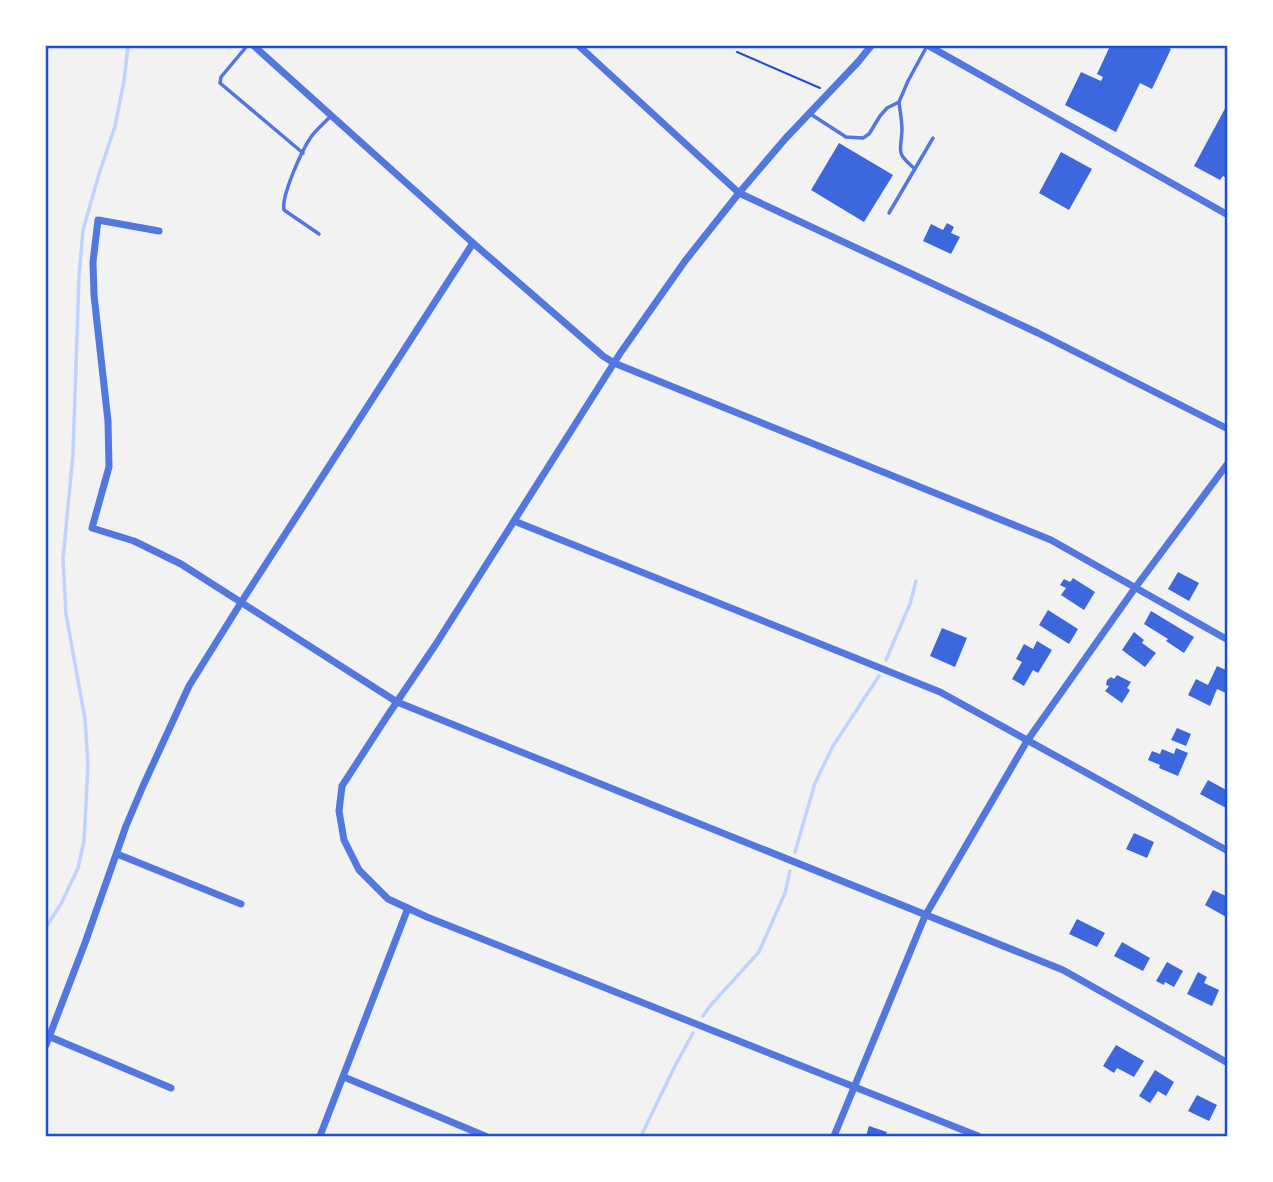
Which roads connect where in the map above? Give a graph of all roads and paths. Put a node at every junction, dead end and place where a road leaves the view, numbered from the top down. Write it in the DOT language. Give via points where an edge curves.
graph roads {
  1 [pos="247,46"];
  2 [pos="254,46"];
  3 [pos="579,46"];
  4 [pos="872,46"];
  5 [pos="928,46"];
  6 [pos="737,52"];
  7 [pos="830,92"];
  8 [pos="899,102"];
  9 [pos="809,113"];
  10 [pos="332,115"];
  11 [pos="933,138"];
  12 [pos="303,153"];
  13 [pos="915,169"];
  14 [pos="739,193"];
  15 [pos="889,213"];
  16 [pos="1227,215"];
  17 [pos="159,231"];
  18 [pos="319,234"];
  19 [pos="473,243"];
  20 [pos="614,363"];
  21 [pos="1227,429"];
  22 [pos="1227,463"];
  23 [pos="514,521"];
  24 [pos="1135,588"];
  25 [pos="242,601"];
  26 [pos="1227,640"];
  27 [pos="397,702"];
  28 [pos="1027,741"];
  29 [pos="1227,851"];
  30 [pos="117,854"];
  31 [pos="241,904"];
  32 [pos="408,908"];
  33 [pos="925,916"];
  34 [pos="48,1036"];
  35 [pos="46,1045"];
  36 [pos="1227,1063"];
  37 [pos="344,1077"];
  38 [pos="853,1087"];
  39 [pos="171,1088"];
  40 [pos="320,1136"];
  41 [pos="485,1136"];
  42 [pos="834,1136"];
  43 [pos="978,1136"];
  1 -- 12 [label="lane" via="220,83"];
  2 -- 10 [label="street"];
  3 -- 14 [label="street"];
  4 -- 7 [label="street"];
  5 -- 8 [label="lane"];
  5 -- 16 [label="street"];
  6 -- 7 [label="path"];
  7 -- 9 [label="street"];
  8 -- 9 [label="lane" via="887,108 863,138 846,136"];
  8 -- 13 [label="lane" via="899,149"];
  9 -- 14 [label="street"];
  10 -- 12 [label="lane"];
  10 -- 19 [label="street"];
  11 -- 13 [label="lane"];
  12 -- 18 [label="lane" via="282,203 284,210"];
  13 -- 15 [label="lane"];
  14 -- 20 [label="street"];
  14 -- 21 [label="street" via="1038,333"];
  17 -- 25 [label="street" via="98,220 94,295 109,467 92,528 134,541"];
  19 -- 20 [label="street"];
  19 -- 25 [label="street"];
  20 -- 23 [label="street"];
  20 -- 24 [label="street" via="1051,540"];
  22 -- 24 [label="street"];
  23 -- 27 [label="street"];
  23 -- 28 [label="street" via="940,692"];
  24 -- 26 [label="street"];
  24 -- 28 [label="street"];
  25 -- 27 [label="street"];
  25 -- 30 [label="street" via="189,687"];
  27 -- 32 [label="street" via="342,786 339,811 344,840 359,870 388,900"];
  27 -- 33 [label="street"];
  28 -- 29 [label="street"];
  28 -- 33 [label="street"];
  30 -- 31 [label="street"];
  30 -- 34 [label="street"];
  32 -- 37 [label="street"];
  32 -- 38 [label="street"];
  33 -- 36 [label="street" via="1063,970"];
  33 -- 38 [label="street"];
  34 -- 35 [label="street"];
  34 -- 39 [label="street"];
  37 -- 40 [label="street"];
  37 -- 41 [label="street"];
  38 -- 42 [label="street"];
  38 -- 43 [label="street"];
}
